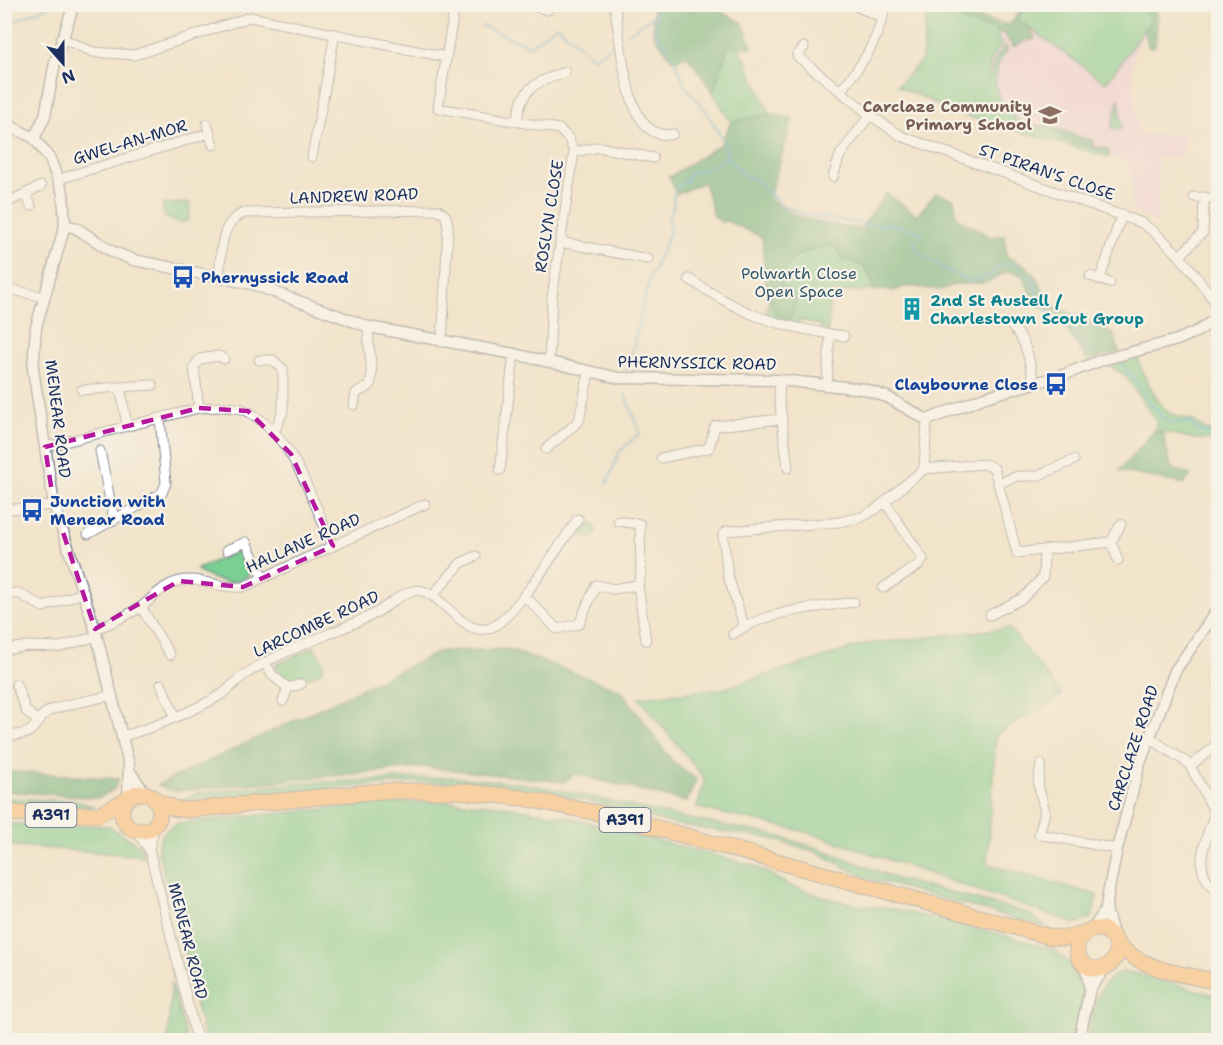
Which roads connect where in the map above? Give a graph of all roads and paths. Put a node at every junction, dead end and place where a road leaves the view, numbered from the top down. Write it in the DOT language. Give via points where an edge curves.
graph roads {
  1 [pos="74,4"];
  2 [pos="250,4"];
  3 [pos="455,4"];
  4 [pos="526,4"];
  5 [pos="614,4"];
  6 [pos="851,4"];
  7 [pos="886,4"];
  8 [pos="1214,4"];
  9 [pos="1218,7"];
  10 [pos="547,10"];
  11 [pos="250,17"];
  12 [pos="883,18"];
  13 [pos="335,34"];
  14 [pos="61,38"];
  15 [pos="804,47"];
  16 [pos="446,57"];
  17 [pos="565,72"];
  18 [pos="840,91"];
  19 [pos="870,115"];
  20 [pos="517,122"];
  21 [pos="4,123"];
  22 [pos="673,134"];
  23 [pos="662,136"];
  24 [pos="34,138"];
  25 [pos="213,145"];
  26 [pos="662,148"];
  27 [pos="574,152"];
  28 [pos="312,157"];
  29 [pos="652,158"];
  30 [pos="59,179"];
  31 [pos="833,180"];
  32 [pos="41,186"];
  33 [pos="26,194"];
  34 [pos="1216,198"];
  35 [pos="4,204"];
  36 [pos="31,206"];
  37 [pos="1122,214"];
  38 [pos="65,225"];
  39 [pos="560,242"];
  40 [pos="1182,255"];
  41 [pos="648,259"];
  42 [pos="1090,276"];
  43 [pos="219,277"];
  44 [pos="689,279"];
  45 [pos="1100,279"];
  46 [pos="1110,283"];
  47 [pos="4,288"];
  48 [pos="44,297"];
  49 [pos="1218,306"];
  50 [pos="1218,317"];
  51 [pos="1007,323"];
  52 [pos="369,327"];
  53 [pos="830,334"];
  54 [pos="844,336"];
  55 [pos="442,342"];
  56 [pos="514,354"];
  57 [pos="224,358"];
  58 [pos="259,360"];
  59 [pos="549,362"];
  60 [pos="589,373"];
  61 [pos="780,380"];
  62 [pos="1034,382"];
  63 [pos="828,384"];
  64 [pos="153,385"];
  65 [pos="120,387"];
  66 [pos="82,390"];
  67 [pos="354,405"];
  68 [pos="199,408"];
  69 [pos="782,418"];
  70 [pos="160,419"];
  71 [pos="927,420"];
  72 [pos="127,425"];
  73 [pos="274,433"];
  74 [pos="45,447"];
  75 [pos="546,449"];
  76 [pos="100,451"];
  77 [pos="661,458"];
  78 [pos="1074,460"];
  79 [pos="788,468"];
  80 [pos="924,469"];
  81 [pos="500,470"];
  82 [pos="116,474"];
  83 [pos="105,477"];
  84 [pos="998,483"];
  85 [pos="885,502"];
  86 [pos="425,504"];
  87 [pos="54,505"];
  88 [pos="4,510"];
  89 [pos="578,519"];
  90 [pos="114,520"];
  91 [pos="618,521"];
  92 [pos="1121,524"];
  93 [pos="88,534"];
  94 [pos="1111,542"];
  95 [pos="333,546"];
  96 [pos="228,550"];
  97 [pos="460,550"];
  98 [pos="1044,551"];
  99 [pos="476,556"];
  100 [pos="465,560"];
  101 [pos="1118,560"];
  102 [pos="263,578"];
  103 [pos="638,585"];
  104 [pos="883,588"];
  105 [pos="83,592"];
  106 [pos="4,595"];
  107 [pos="432,596"];
  108 [pos="524,596"];
  109 [pos="854,602"];
  110 [pos="141,607"];
  111 [pos="1218,609"];
  112 [pos="990,615"];
  113 [pos="744,626"];
  114 [pos="96,632"];
  115 [pos="733,634"];
  116 [pos="646,640"];
  117 [pos="162,644"];
  118 [pos="4,650"];
  119 [pos="152,650"];
  120 [pos="170,655"];
  121 [pos="266,664"];
  122 [pos="16,684"];
  123 [pos="301,684"];
  124 [pos="288,688"];
  125 [pos="160,690"];
  126 [pos="112,695"];
  127 [pos="283,701"];
  128 [pos="175,716"];
  129 [pos="39,722"];
  130 [pos="4,735"];
  131 [pos="122,736"];
  132 [pos="1150,738"];
  133 [pos="1218,744"];
  134 [pos="1041,764"];
  135 [pos="1190,766"];
  136 [pos="131,773"];
  137 [pos="151,797"];
  138 [pos="127,800"];
  139 [pos="188,810"];
  140 [pos="4,813"];
  141 [pos="97,815"];
  142 [pos="156,824"];
  143 [pos="132,829"];
  144 [pos="149,849"];
  145 [pos="1117,849"];
  146 [pos="1218,890"];
  147 [pos="1106,909"];
  148 [pos="1088,932"];
  149 [pos="1051,937"];
  150 [pos="1115,940"];
  151 [pos="1082,961"];
  152 [pos="1143,963"];
  153 [pos="1107,966"];
  154 [pos="1218,982"];
  155 [pos="1090,989"];
  156 [pos="197,1041"];
  157 [pos="1079,1041"];
  1 -- 14 [label="street"];
  2 -- 11 [label="street"];
  3 -- 16 [label="street, ROSLYN CLOSE"];
  4 -- 10 [label="street"];
  5 -- 23 [label="street" via="630,97 653,132"];
  6 -- 12 [label="street"];
  7 -- 12 [label="street"];
  8 -- 9 [label="street"];
  11 -- 13 [label="street"];
  11 -- 14 [label="street" via="134,55 93,52"];
  12 -- 18 [label="street" via="867,59"];
  13 -- 16 [label="street"];
  13 -- 28 [label="street"];
  14 -- 24 [label="street" via="45,116"];
  15 -- 18 [label="street, ST PIRAN'S CLOSE" via="797,56"];
  16 -- 20 [label="street, ROSLYN CLOSE" via="438,108"];
  17 -- 20 [label="street" via="555,82 533,85 524,93"];
  18 -- 19 [label="street, ST PIRAN'S CLOSE"];
  19 -- 31 [label="street" via="840,155"];
  19 -- 37 [label="street, ST PIRAN'S CLOSE" via="901,136"];
  20 -- 27 [label="street, ROSLYN CLOSE" via="559,129"];
  21 -- 24 [label="street"];
  22 -- 23 [label="street"];
  23 -- 26 [label="street"];
  24 -- 30 [label="street, MENEAR ROAD"];
  25 -- 30 [label="street, GWEL-AN-MOR" via="209,129"];
  27 -- 29 [label="street" via="599,147"];
  27 -- 39 [label="street, ROSLYN CLOSE"];
  30 -- 38 [label="street, MENEAR ROAD"];
  32 -- 33 [label="street"];
  33 -- 35 [label="street"];
  33 -- 36 [label="street"];
  34 -- 40 [label="street" via="1199,197 1203,232"];
  37 -- 40 [label="street, ST PIRAN'S CLOSE" via="1164,238"];
  37 -- 45 [label="street"];
  38 -- 43 [label="street, PHERNYSSICK ROAD" via="134,260"];
  38 -- 48 [label="street, MENEAR ROAD"];
  39 -- 41 [label="street"];
  39 -- 59 [label="street, ROSLYN CLOSE"];
  40 -- 49 [label="street, ST PIRAN'S CLOSE"];
  42 -- 45 [label="street"];
  43 -- 52 [label="street, PHERNYSSICK ROAD" via="252,284"];
  43 -- 55 [label="street, LANDREW ROAD" via="226,228 233,218 244,213 438,210 446,216 448,227"];
  44 -- 53 [label="street" via="752,316"];
  45 -- 46 [label="street"];
  47 -- 48 [label="street"];
  48 -- 74 [label="street, MENEAR ROAD" via="36,327 33,369"];
  50 -- 62 [label="street" via="1177,340"];
  51 -- 62 [label="street" via="1017,329 1025,346"];
  52 -- 55 [label="street, PHERNYSSICK ROAD"];
  52 -- 67 [label="street" via="373,375 370,386 356,393"];
  53 -- 54 [label="street"];
  53 -- 63 [label="street"];
  55 -- 56 [label="street, PHERNYSSICK ROAD"];
  56 -- 59 [label="street, PHERNYSSICK ROAD"];
  56 -- 81 [label="street"];
  57 -- 68 [label="street" via="200,359 194,367"];
  58 -- 73 [label="street" via="273,360 283,369 283,411"];
  59 -- 60 [label="street, PHERNYSSICK ROAD"];
  60 -- 61 [label="street, PHERNYSSICK ROAD" via="619,378"];
  60 -- 75 [label="street" via="579,421"];
  61 -- 63 [label="street, PHERNYSSICK ROAD"];
  61 -- 69 [label="street"];
  62 -- 71 [label="street"];
  63 -- 71 [label="street, PHERNYSSICK ROAD" via="864,389"];
  64 -- 65 [label="street"];
  65 -- 66 [label="street"];
  65 -- 72 [label="street"];
  68 -- 70 [label="street"];
  68 -- 73 [label="street" via="248,411"];
  69 -- 77 [label="street" via="715,426 709,448"];
  69 -- 79 [label="street"];
  70 -- 72 [label="street"];
  70 -- 90 [label="street" via="166,483 162,493"];
  71 -- 80 [label="street"];
  72 -- 74 [label="street"];
  73 -- 95 [label="street" via="291,453"];
  74 -- 87 [label="street, MENEAR ROAD"];
  76 -- 83 [label="street"];
  78 -- 84 [label="street" via="1037,476 1018,476"];
  80 -- 84 [label="street" via="984,464 994,468"];
  80 -- 85 [label="street"];
  82 -- 83 [label="street"];
  83 -- 90 [label="street"];
  84 -- 98 [label="street" via="1017,553"];
  85 -- 104 [label="street" via="923,559"];
  85 -- 113 [label="street" via="862,517 839,522 727,531 723,535 728,576"];
  86 -- 95 [label="street, HALLANE ROAD"];
  87 -- 88 [label="street"];
  87 -- 105 [label="street, MENEAR ROAD"];
  89 -- 108 [label="street"];
  90 -- 93 [label="street"];
  91 -- 103 [label="street" via="640,524"];
  92 -- 94 [label="street"];
  94 -- 98 [label="street"];
  94 -- 101 [label="street"];
  95 -- 102 [label="street, HALLANE ROAD"];
  96 -- 102 [label="street" via="246,542"];
  97 -- 100 [label="street"];
  98 -- 112 [label="street" via="1043,577 1023,598"];
  99 -- 100 [label="street"];
  100 -- 107 [label="street"];
  102 -- 110 [label="street, HALLANE ROAD" via="230,589 194,580 179,581"];
  103 -- 108 [label="street" via="614,589 596,585 579,624 557,628"];
  103 -- 116 [label="street"];
  105 -- 106 [label="street" via="43,606 18,593"];
  105 -- 114 [label="street, MENEAR ROAD"];
  107 -- 108 [label="street" via="463,622 479,629 490,629 499,623"];
  107 -- 121 [label="street, LARCOMBE ROAD" via="411,591 375,614"];
  109 -- 113 [label="street" via="792,611"];
  110 -- 114 [label="street, HALLANE ROAD"];
  110 -- 117 [label="street"];
  111 -- 132 [label="street, CARCLAZE ROAD" via="1175,671"];
  113 -- 115 [label="street"];
  114 -- 118 [label="street, HALLANE ROAD" via="60,647 27,645"];
  114 -- 126 [label="street, MENEAR ROAD"];
  117 -- 119 [label="street"];
  117 -- 120 [label="street"];
  121 -- 124 [label="street" via="272,675"];
  121 -- 128 [label="street, LARCOMBE ROAD" via="247,673 217,697"];
  122 -- 129 [label="street" via="27,711"];
  123 -- 124 [label="street"];
  124 -- 127 [label="street"];
  125 -- 128 [label="street"];
  126 -- 129 [label="street" via="50,711"];
  126 -- 131 [label="street, MENEAR ROAD"];
  128 -- 131 [label="street, LARCOMBE ROAD"];
  129 -- 130 [label="street" via="25,735"];
  131 -- 136 [label="street, MENEAR ROAD"];
  132 -- 135 [label="street"];
  132 -- 145 [label="street, CARCLAZE ROAD"];
  133 -- 135 [label="street"];
  134 -- 145 [label="street" via="1038,784 1045,812 1039,834"];
  135 -- 146 [label="street" via="1215,813 1200,864 1205,879"];
  136 -- 137 [label="street, MENEAR ROAD"];
  136 -- 138 [label="street, MENEAR ROAD"];
  137 -- 138 [label="highway" via="136,794"];
  137 -- 139 [label="highway, A391"];
  137 -- 142 [label="highway" via="160,809"];
  138 -- 141 [label="highway, A391"];
  138 -- 143 [label="highway" via="122,815"];
  139 -- 142 [label="highway, A391"];
  139 -- 149 [label="highway, A391" via="381,791 458,791 523,798 617,818"];
  140 -- 141 [label="highway, A391"];
  141 -- 143 [label="highway, A391"];
  142 -- 143 [label="highway" via="146,831"];
  142 -- 144 [label="street, MENEAR ROAD"];
  143 -- 144 [label="street, MENEAR ROAD"];
  144 -- 156 [label="street, MENEAR ROAD"];
  145 -- 147 [label="street, CARCLAZE ROAD"];
  147 -- 148 [label="street, CARCLAZE ROAD"];
  147 -- 150 [label="street, CARCLAZE ROAD"];
  148 -- 149 [label="highway, A391"];
  148 -- 150 [label="highway" via="1103,929"];
  148 -- 151 [label="highway" via="1078,945"];
  149 -- 151 [label="highway, A391"];
  150 -- 152 [label="highway"];
  150 -- 153 [label="highway" via="1117,955"];
  151 -- 153 [label="highway" via="1093,969"];
  151 -- 155 [label="street"];
  152 -- 153 [label="highway"];
  152 -- 154 [label="highway"];
  153 -- 155 [label="street"];
  155 -- 157 [label="street"];
}
